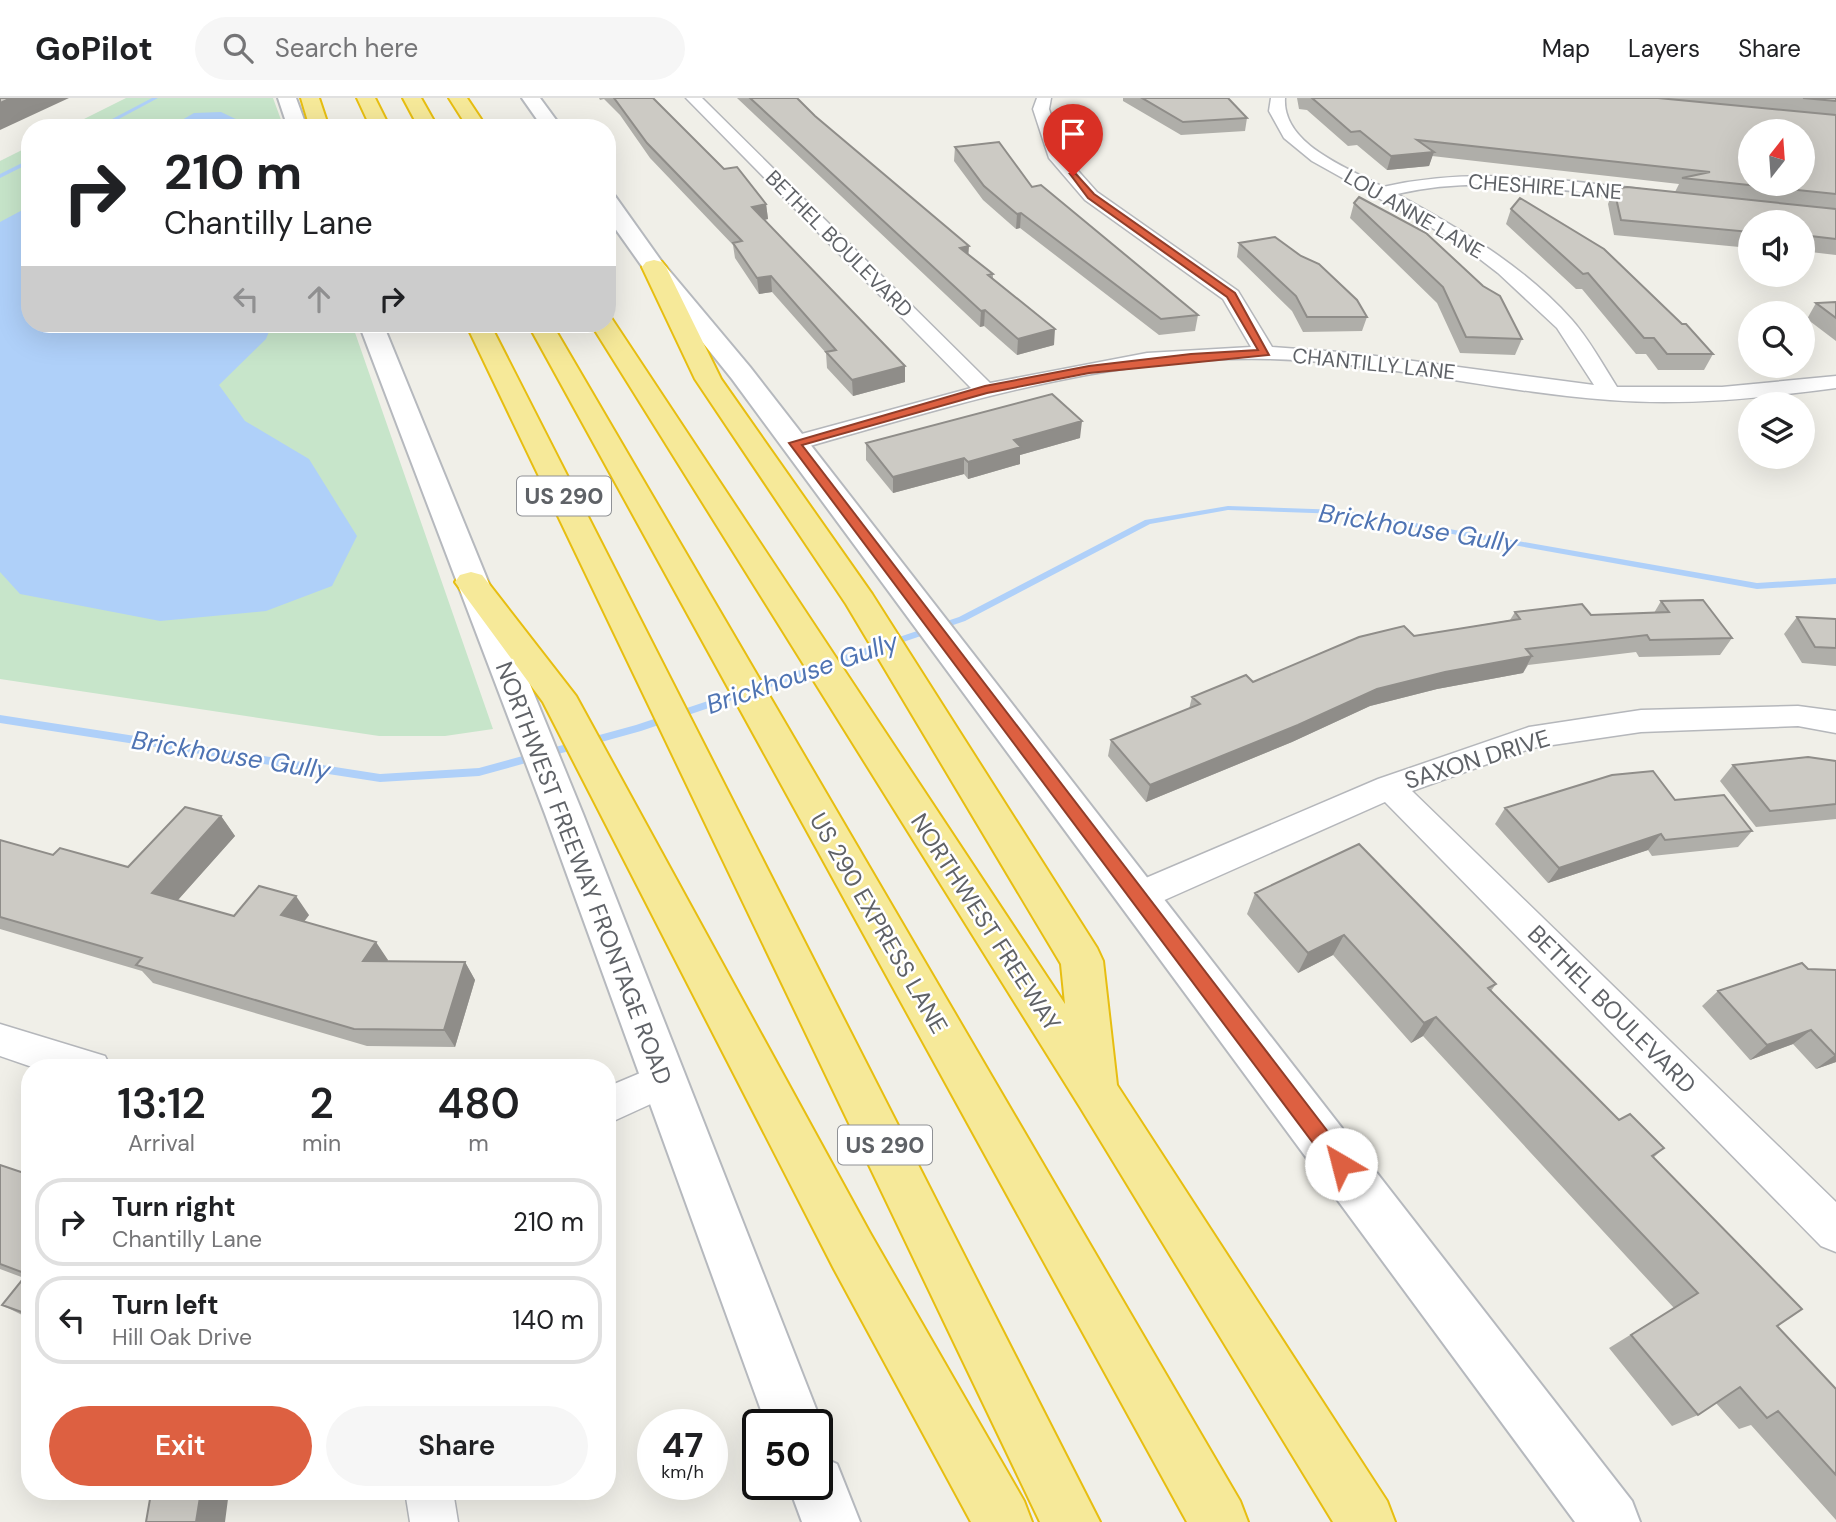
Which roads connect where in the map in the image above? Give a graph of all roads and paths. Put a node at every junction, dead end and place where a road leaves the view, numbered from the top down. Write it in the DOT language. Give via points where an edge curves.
graph roads {
  1 [pos="287,98"];
  2 [pos="310,98"];
  3 [pos="366,98"];
  4 [pos="412,98"];
  5 [pos="458,98"];
  6 [pos="531,98"];
  7 [pos="693,98"];
  8 [pos="1044,98"];
  9 [pos="1278,98"];
  10 [pos="295,119"];
  11 [pos="317,119"];
  12 [pos="376,119"];
  13 [pos="424,119"];
  14 [pos="472,119"];
  15 [pos="546,119"];
  16 [pos="1380,193"];
  17 [pos="1677,199"];
  18 [pos="616,214"];
  19 [pos="654,267"];
  20 [pos="374,333"];
  21 [pos="482,333"];
  22 [pos="545,333"];
  23 [pos="609,333"];
  24 [pos="1265,353"];
  25 [pos="1836,382"];
  26 [pos="985,390"];
  27 [pos="1611,394"];
  28 [pos="795,443"];
  29 [pos="471,582"];
  30 [pos="1836,722"];
  31 [pos="1389,787"];
  32 [pos="1139,896"];
  33 [pos="0,1040"];
  34 [pos="62,1059"];
  35 [pos="664,1080"];
  36 [pos="1096,1092"];
  37 [pos="616,1102"];
  38 [pos="1832,1220"];
  39 [pos="788,1409"];
  40 [pos="430,1500"];
  41 [pos="823,1500"];
  42 [pos="433,1522"];
  43 [pos="831,1522"];
  44 [pos="1003,1522"];
  45 [pos="1071,1522"];
  46 [pos="1219,1522"];
  47 [pos="1366,1522"];
  48 [pos="1611,1522"];
  1 -- 10 [label="main road"];
  2 -- 11 [label="highway"];
  3 -- 12 [label="highway"];
  4 -- 13 [label="highway"];
  5 -- 14 [label="highway"];
  6 -- 15 [label="main road"];
  7 -- 26 [label="street, BETHEL BOULEVARD"];
  8 -- 24 [label="street" via="1041,109 1055,155 1091,196 1231,295"];
  9 -- 16 [label="street, LOU ANNE LANE" via="1277,111 1290,135 1318,158"];
  16 -- 17 [label="street, CHESHIRE LANE" via="1445,181 1499,181"];
  16 -- 27 [label="street, LOU ANNE LANE" via="1465,239 1505,269 1565,324"];
  18 -- 19 [label="main road"];
  19 -- 28 [label="main road"];
  19 -- 36 [label="highway" via="708,379 860,601 1082,961"];
  20 -- 29 [label="main road, NORTHWEST FREEWAY FRONTAGE ROAD"];
  21 -- 45 [label="highway, US 290"];
  22 -- 46 [label="highway, US 290 EXPRESS LANE"];
  23 -- 36 [label="highway, NORTHWEST FREEWAY"];
  24 -- 26 [label="street, CHANTILLY LANE" via="1115,365"];
  24 -- 27 [label="street, CHANTILLY LANE" via="1367,359"];
  25 -- 27 [label="street, CHANTILLY LANE" via="1771,391"];
  26 -- 28 [label="street, CHANTILLY LANE"];
  28 -- 32 [label="main road"];
  29 -- 35 [label="main road, NORTHWEST FREEWAY FRONTAGE ROAD"];
  29 -- 44 [label="highway" via="558,696 852,1251"];
  30 -- 31 [label="street, SAXON DRIVE" via="1798,716 1641,721 1528,738"];
  31 -- 32 [label="street, SAXON DRIVE"];
  31 -- 38 [label="street, BETHEL BOULEVARD"];
  32 -- 48 [label="main road"];
  33 -- 34 [label="street"];
  35 -- 37 [label="street"];
  35 -- 39 [label="main road, NORTHWEST FREEWAY FRONTAGE ROAD"];
  36 -- 47 [label="highway, NORTHWEST FREEWAY"];
  40 -- 42 [label="street"];
  41 -- 43 [label="main road"];
}
